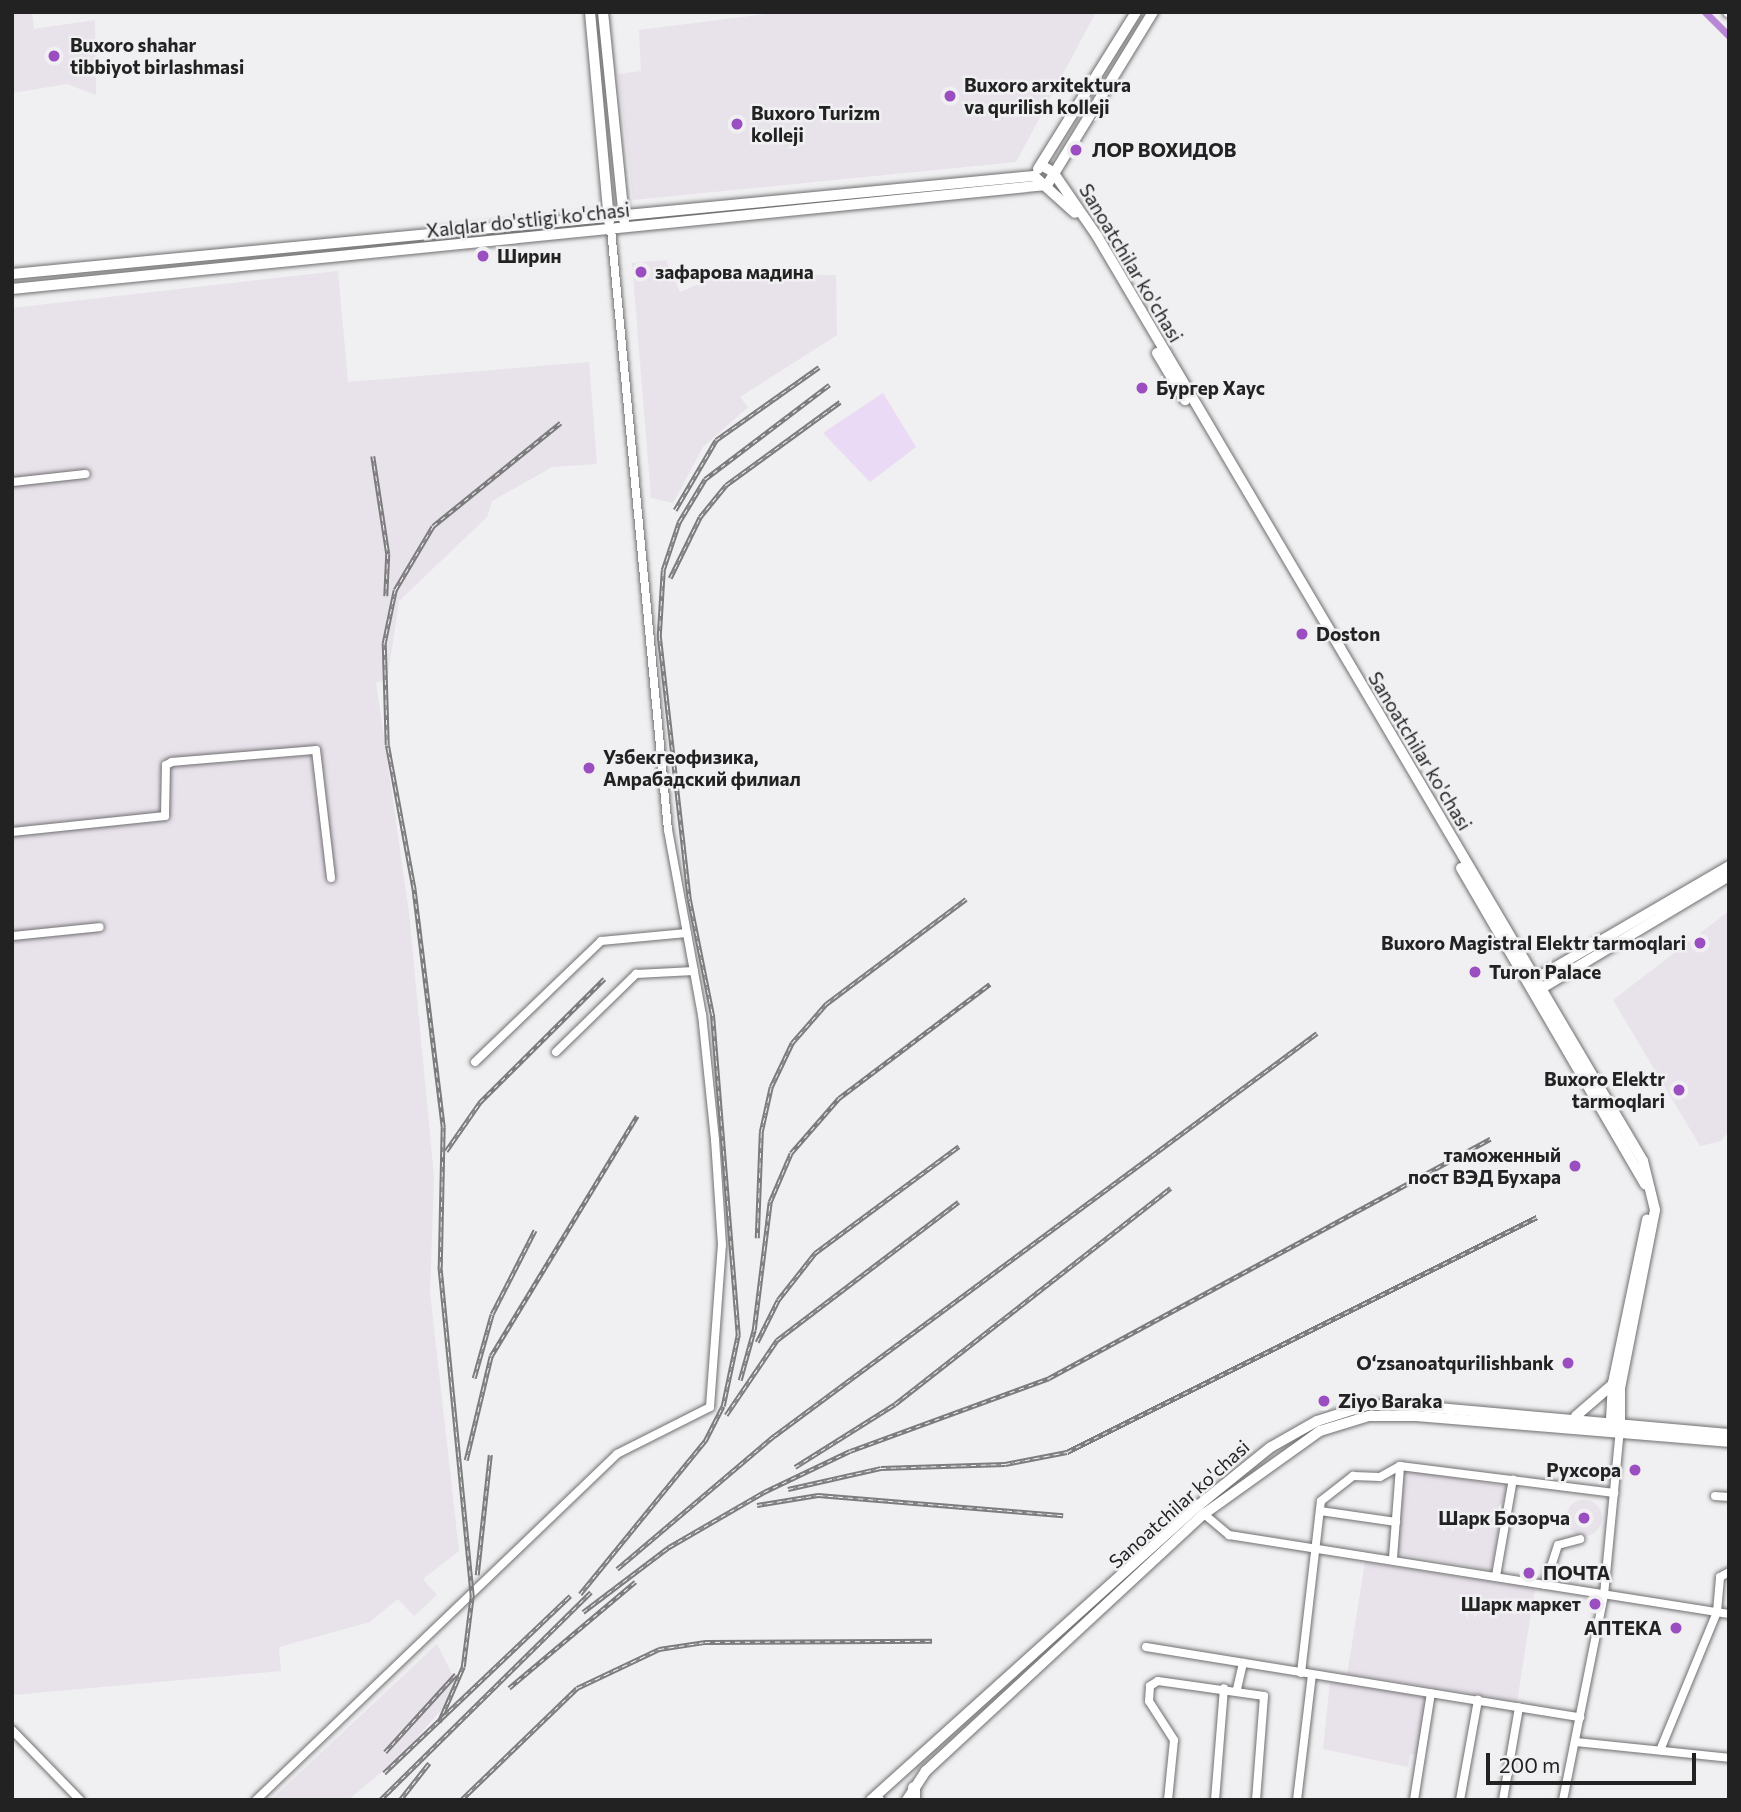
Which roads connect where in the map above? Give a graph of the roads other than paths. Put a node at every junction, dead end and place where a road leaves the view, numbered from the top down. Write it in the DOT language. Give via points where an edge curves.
graph roads {
  1 [pos="590,12"];
  2 [pos="603,12"];
  3 [pos="1136,12"];
  4 [pos="1153,12"];
  5 [pos="1041,165"];
  6 [pos="1053,172"];
  7 [pos="1034,176"];
  8 [pos="1046,185"];
  9 [pos="623,214"];
  10 [pos="609,216"];
  11 [pos="625,227"];
  12 [pos="611,229"];
  13 [pos="12,274"];
  14 [pos="12,289"];
  15 [pos="86,474"];
  16 [pos="12,482"];
  17 [pos="12,832"];
  18 [pos="1729,866"];
  19 [pos="1729,876"];
  20 [pos="331,878"];
  21 [pos="100,927"];
  22 [pos="687,933"];
  23 [pos="12,936"];
  24 [pos="694,971"];
  25 [pos="1535,986"];
  26 [pos="556,1052"];
  27 [pos="475,1062"];
  28 [pos="1616,1386"];
  29 [pos="1612,1401"];
  30 [pos="1576,1416"];
  31 [pos="1595,1418"];
  32 [pos="1611,1420"];
  33 [pos="1622,1426"];
  34 [pos="1575,1430"];
  35 [pos="1729,1434"];
  36 [pos="1729,1442"];
  37 [pos="1400,1466"];
  38 [pos="1513,1479"];
  39 [pos="1614,1493"];
  40 [pos="1715,1496"];
  41 [pos="1729,1497"];
  42 [pos="1320,1511"];
  43 [pos="1204,1514"];
  44 [pos="1396,1522"];
  45 [pos="1580,1539"];
  46 [pos="1316,1549"];
  47 [pos="1393,1558"];
  48 [pos="1729,1572"];
  49 [pos="1496,1576"];
  50 [pos="1545,1585"];
  51 [pos="1604,1595"];
  52 [pos="1103,1602"];
  53 [pos="1717,1612"];
  54 [pos="1729,1614"];
  55 [pos="1146,1647"];
  56 [pos="1243,1663"];
  57 [pos="1301,1673"];
  58 [pos="1312,1675"];
  59 [pos="1224,1688"];
  60 [pos="1237,1689"];
  61 [pos="1432,1693"];
  62 [pos="1478,1700"];
  63 [pos="1519,1707"];
  64 [pos="1580,1717"];
  65 [pos="12,1730"];
  66 [pos="1575,1742"];
  67 [pos="1661,1748"];
  68 [pos="1729,1758"];
  69 [pos="914,1794"];
  70 [pos="80,1800"];
  71 [pos="256,1800"];
  72 [pos="871,1800"];
  73 [pos="907,1800"];
  74 [pos="1168,1800"];
  75 [pos="1215,1800"];
  76 [pos="1256,1800"];
  77 [pos="1297,1800"];
  78 [pos="1414,1800"];
  79 [pos="1461,1800"];
  80 [pos="1503,1800"];
  81 [pos="1563,1800"];
  1 -- 10 [label="main road"];
  2 -- 9 [label="main road"];
  3 -- 5 [label="main road"];
  4 -- 6 [label="main road"];
  5 -- 6 [label="main road, Sanoatchilar ko'chasi"];
  5 -- 7 [label="main road"];
  6 -- 8 [label="main road"];
  6 -- 25 [label="main road, Sanoatchilar ko'chasi"];
  7 -- 8 [label="main road, Sanoatchilar ko'chasi"];
  7 -- 9 [label="main road, Xalqlar do'stligi ko'chasi"];
  8 -- 11 [label="main road, Xalqlar do'stligi ko'chasi"];
  8 -- 25 [label="main road, Sanoatchilar ko'chasi" via="1090,235"];
  9 -- 10 [label="main road, Xalqlar do'stligi ko'chasi"];
  9 -- 11 [label="main road"];
  10 -- 12 [label="main road"];
  10 -- 13 [label="main road, Xalqlar do'stligi ko'chasi"];
  11 -- 12 [label="main road, Xalqlar do'stligi ko'chasi"];
  12 -- 14 [label="main road, Xalqlar do'stligi ko'chasi"];
  12 -- 22 [label="street" via="668,830"];
  15 -- 16 [label="street"];
  17 -- 20 [label="street" via="165,816 166,765 172,762 316,750"];
  18 -- 25 [label="main road"];
  19 -- 25 [label="main road"];
  21 -- 23 [label="street"];
  22 -- 24 [label="street"];
  22 -- 27 [label="street" via="601,941"];
  24 -- 26 [label="street" via="636,974"];
  24 -- 71 [label="street" via="722,1245 710,1407 617,1454"];
  25 -- 28 [label="main road, Sanoatchilar ko'chasi" via="1647,1189 1645,1236"];
  28 -- 29 [label="main road, Sanoatchilar ko'chasi"];
  28 -- 30 [label="main road"];
  28 -- 33 [label="main road, Sanoatchilar ko'chasi"];
  29 -- 31 [label="main road"];
  29 -- 32 [label="main road, Sanoatchilar ko'chasi"];
  30 -- 31 [label="main road, Sanoatchilar ko'chasi"];
  30 -- 52 [label="main road, Sanoatchilar ko'chasi" via="1367,1405 1317,1421 1271,1447 1199,1505"];
  31 -- 32 [label="main road, Sanoatchilar ko'chasi"];
  31 -- 34 [label="main road"];
  32 -- 33 [label="main road"];
  33 -- 34 [label="main road, Sanoatchilar ko'chasi"];
  33 -- 35 [label="main road"];
  33 -- 36 [label="main road"];
  33 -- 39 [label="street"];
  34 -- 43 [label="main road, Sanoatchilar ko'chasi" via="1369,1416 1291,1446"];
  37 -- 38 [label="street"];
  37 -- 42 [label="street" via="1380,1477 1353,1476 1321,1501"];
  37 -- 44 [label="street"];
  38 -- 39 [label="street"];
  38 -- 49 [label="street"];
  39 -- 51 [label="street"];
  40 -- 41 [label="street"];
  42 -- 44 [label="street"];
  42 -- 46 [label="street"];
  43 -- 46 [label="street" via="1229,1535"];
  43 -- 52 [label="main road, Sanoatchilar ko'chasi"];
  44 -- 47 [label="street"];
  45 -- 50 [label="street" via="1558,1545"];
  46 -- 47 [label="street"];
  46 -- 57 [label="street"];
  47 -- 49 [label="street"];
  48 -- 53 [label="street" via="1720,1577"];
  49 -- 50 [label="street"];
  50 -- 51 [label="street"];
  51 -- 53 [label="street"];
  51 -- 64 [label="street"];
  52 -- 69 [label="main road"];
  52 -- 72 [label="main road, Sanoatchilar ko'chasi"];
  53 -- 54 [label="street"];
  53 -- 67 [label="street"];
  55 -- 56 [label="street"];
  56 -- 57 [label="street"];
  56 -- 60 [label="street"];
  57 -- 58 [label="street"];
  58 -- 61 [label="street"];
  58 -- 77 [label="street"];
  59 -- 60 [label="street"];
  59 -- 74 [label="street" via="1158,1681 1150,1686 1149,1701 1174,1740"];
  59 -- 75 [label="street"];
  60 -- 76 [label="street" via="1259,1692 1265,1700"];
  61 -- 62 [label="street"];
  61 -- 78 [label="street"];
  62 -- 63 [label="street"];
  62 -- 79 [label="street"];
  63 -- 64 [label="street"];
  63 -- 80 [label="street"];
  64 -- 66 [label="street"];
  65 -- 70 [label="street"];
  66 -- 67 [label="street" via="1647,1753"];
  66 -- 81 [label="street"];
  67 -- 68 [label="street"];
  69 -- 73 [label="main road"];
}
